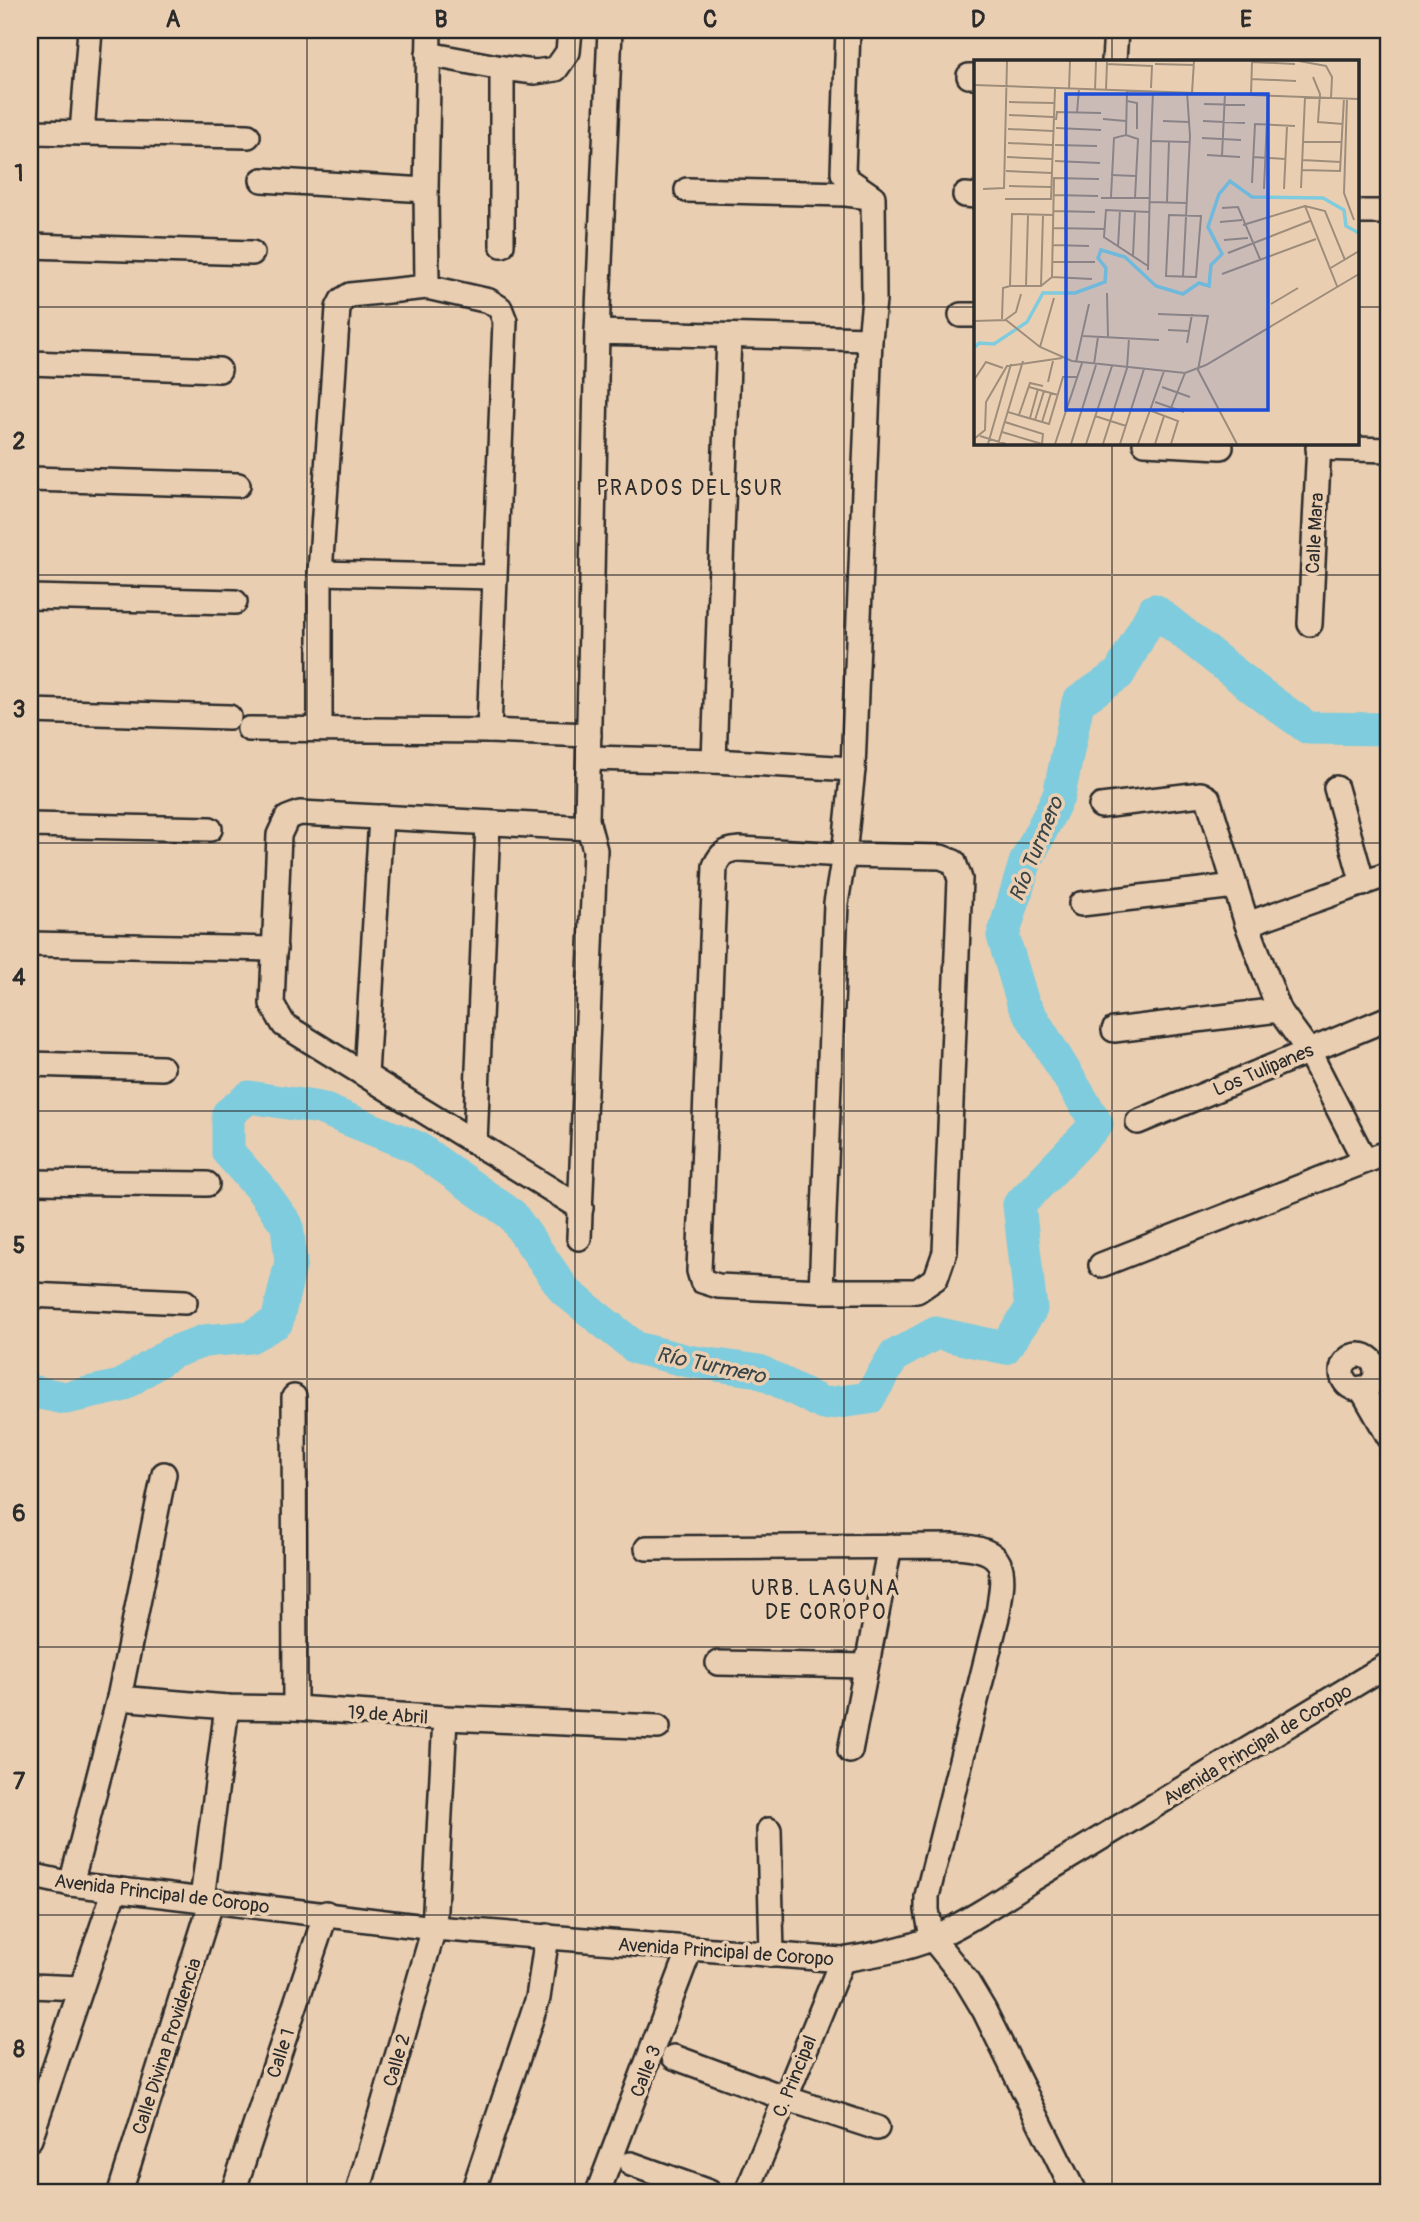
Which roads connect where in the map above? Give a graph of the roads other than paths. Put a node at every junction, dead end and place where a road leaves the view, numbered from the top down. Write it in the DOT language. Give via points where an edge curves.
graph roads {
  1 [pos="90,30"];
  2 [pos="429,30"];
  3 [pos="570,30"];
  4 [pos="610,30"];
  5 [pos="848,30"];
  6 [pos="1115,30"];
  7 [pos="428,54"];
  8 [pos="1114,60"];
  9 [pos="502,68"];
  10 [pos="30,132"];
  11 [pos="82,133"];
  12 [pos="248,136"];
  13 [pos="262,180"];
  14 [pos="426,190"];
  15 [pos="687,190"];
  16 [pos="873,197"];
  17 [pos="1360,212"];
  18 [pos="1389,212"];
  19 [pos="502,245"];
  20 [pos="30,246"];
  21 [pos="251,253"];
  22 [pos="427,287"];
  23 [pos="597,332"];
  24 [pos="729,336"];
  25 [pos="870,339"];
  26 [pos="30,363"];
  27 [pos="219,370"];
  28 [pos="1164,444"];
  29 [pos="1319,445"];
  30 [pos="1221,447"];
  31 [pos="1389,450"];
  32 [pos="30,479"];
  33 [pos="238,485"];
  34 [pos="320,573"];
  35 [pos="494,578"];
  36 [pos="30,597"];
  37 [pos="235,602"];
  38 [pos="1310,624"];
  39 [pos="30,712"];
  40 [pos="229,717"];
  41 [pos="249,729"];
  42 [pos="320,729"];
  43 [pos="489,732"];
  44 [pos="589,735"];
  45 [pos="589,758"];
  46 [pos="715,761"];
  47 [pos="853,769"];
  48 [pos="1336,788"];
  49 [pos="1101,806"];
  50 [pos="381,817"];
  51 [pos="488,823"];
  52 [pos="30,825"];
  53 [pos="589,828"];
  54 [pos="210,829"];
  55 [pos="844,855"];
  56 [pos="1389,874"];
  57 [pos="1363,884"];
  58 [pos="1236,886"];
  59 [pos="1081,904"];
  60 [pos="1247,924"];
  61 [pos="30,944"];
  62 [pos="275,948"];
  63 [pos="1279,1010"];
  64 [pos="1389,1018"];
  65 [pos="1114,1030"];
  66 [pos="1308,1050"];
  67 [pos="30,1064"];
  68 [pos="162,1068"];
  69 [pos="366,1075"];
  70 [pos="1138,1122"];
  71 [pos="475,1143"];
  72 [pos="1389,1152"];
  73 [pos="1366,1161"];
  74 [pos="30,1182"];
  75 [pos="207,1184"];
  76 [pos="581,1208"];
  77 [pos="579,1238"];
  78 [pos="1101,1265"];
  79 [pos="821,1291"];
  80 [pos="30,1295"];
  81 [pos="185,1302"];
  82 [pos="294,1397"];
  83 [pos="1389,1411"];
  84 [pos="1389,1437"];
  85 [pos="164,1474"];
  86 [pos="890,1546"];
  87 [pos="647,1548"];
  88 [pos="718,1662"];
  89 [pos="1389,1664"];
  90 [pos="866,1665"];
  91 [pos="119,1698"];
  92 [pos="227,1707"];
  93 [pos="295,1708"];
  94 [pos="445,1718"];
  95 [pos="658,1727"];
  96 [pos="849,1751"];
  97 [pos="769,1830"];
  98 [pos="30,1875"];
  99 [pos="71,1884"];
  100 [pos="115,1889"];
  101 [pos="207,1900"];
  102 [pos="326,1913"];
  103 [pos="434,1928"];
  104 [pos="547,1936"];
  105 [pos="932,1938"];
  106 [pos="691,1949"];
  107 [pos="772,1955"];
  108 [pos="842,1960"];
  109 [pos="30,1986"];
  110 [pos="81,1988"];
  111 [pos="674,2057"];
  112 [pos="785,2098"];
  113 [pos="877,2128"];
  114 [pos="30,2139"];
  115 [pos="631,2164"];
  116 [pos="120,2192"];
  117 [pos="233,2192"];
  118 [pos="358,2192"];
  119 [pos="473,2192"];
  120 [pos="598,2192"];
  121 [pos="709,2192"];
  122 [pos="747,2192"];
  123 [pos="1074,2192"];
  1 -- 11 [label="street"];
  2 -- 7 [label="street"];
  3 -- 9 [label="street" via="568,52 556,69"];
  4 -- 23 [label="street"];
  5 -- 16 [label="street" via="843,173"];
  6 -- 8 [label="street"];
  7 -- 9 [label="street"];
  7 -- 14 [label="street"];
  9 -- 19 [label="street"];
  10 -- 11 [label="street"];
  11 -- 12 [label="street"];
  13 -- 14 [label="street"];
  14 -- 22 [label="street"];
  15 -- 16 [label="street"];
  16 -- 25 [label="street"];
  17 -- 18 [label="street"];
  20 -- 21 [label="street"];
  22 -- 34 [label="street" via="351,295 338,308"];
  22 -- 35 [label="street" via="489,301 500,308 505,321"];
  23 -- 24 [label="street"];
  23 -- 44 [label="street"];
  24 -- 25 [label="street"];
  24 -- 46 [label="street"];
  25 -- 47 [label="street"];
  26 -- 27 [label="street"];
  28 -- 30 [label="street"];
  29 -- 31 [label="street"];
  29 -- 38 [label="street, Calle Mara"];
  32 -- 33 [label="street"];
  34 -- 35 [label="street"];
  34 -- 42 [label="street"];
  35 -- 43 [label="street"];
  36 -- 37 [label="street"];
  39 -- 40 [label="street"];
  41 -- 42 [label="street"];
  42 -- 43 [label="street"];
  43 -- 44 [label="street"];
  44 -- 45 [label="street"];
  45 -- 46 [label="street"];
  45 -- 53 [label="street"];
  46 -- 47 [label="street"];
  47 -- 55 [label="street"];
  48 -- 57 [label="street"];
  49 -- 58 [label="street" via="1205,795"];
  50 -- 51 [label="street"];
  50 -- 62 [label="street" via="300,813 287,818 279,835"];
  50 -- 69 [label="street"];
  51 -- 53 [label="street"];
  51 -- 71 [label="street"];
  52 -- 54 [label="street"];
  53 -- 76 [label="street" via="595,850"];
  55 -- 79 [label="street" via="836,903"];
  55 -- 79 [label="street" via="941,857 954,862 960,880 945,1252 936,1278 917,1291"];
  55 -- 79 [label="street" via="727,850 715,866 699,1271 702,1281 718,1286"];
  56 -- 57 [label="street"];
  57 -- 60 [label="street"];
  58 -- 59 [label="street"];
  58 -- 60 [label="street"];
  60 -- 63 [label="street"];
  61 -- 62 [label="street"];
  62 -- 69 [label="street" via="272,1004 284,1025"];
  63 -- 65 [label="street"];
  63 -- 66 [label="street"];
  64 -- 66 [label="street, Los Tulipanes"];
  66 -- 70 [label="street, Los Tulipanes"];
  66 -- 73 [label="street"];
  67 -- 68 [label="street"];
  69 -- 71 [label="street"];
  71 -- 76 [label="street"];
  72 -- 73 [label="street"];
  73 -- 78 [label="street"];
  74 -- 75 [label="street"];
  76 -- 77 [label="street"];
  80 -- 81 [label="street"];
  82 -- 93 [label="street"];
  83 -- 84 [label="street" via="1367,1385"];
  85 -- 91 [label="street"];
  86 -- 87 [label="street"];
  86 -- 90 [label="street"];
  86 -- 105 [label="street" via="979,1547 998,1561 1003,1575 998,1613 927,1896"];
  88 -- 90 [label="street"];
  89 -- 105 [label="street, Avenida Principal de Coropo" via="988,1909"];
  90 -- 96 [label="street"];
  91 -- 92 [label="street, 19 de Abril"];
  91 -- 99 [label="street"];
  92 -- 93 [label="street, 19 de Abril"];
  92 -- 101 [label="street, Calle Divina Providencia"];
  93 -- 94 [label="street, 19 de Abril"];
  94 -- 95 [label="street, 19 de Abril"];
  94 -- 103 [label="street, Calle 2"];
  97 -- 107 [label="street"];
  98 -- 99 [label="street, Avenida Principal de Coropo"];
  99 -- 100 [label="street, Avenida Principal de Coropo"];
  100 -- 101 [label="street, Avenida Principal de Coropo"];
  100 -- 110 [label="street"];
  101 -- 102 [label="street, Avenida Principal de Coropo"];
  101 -- 116 [label="street, Calle Divina Providencia"];
  102 -- 103 [label="street, Avenida Principal de Coropo"];
  102 -- 117 [label="street, Calle 1"];
  103 -- 104 [label="street, Avenida Principal de Coropo"];
  103 -- 118 [label="street, Calle 2"];
  104 -- 106 [label="street, Avenida Principal de Coropo"];
  104 -- 119 [label="street" via="538,1998"];
  105 -- 108 [label="street, Avenida Principal de Coropo"];
  105 -- 123 [label="street" via="984,2010"];
  106 -- 107 [label="street, Avenida Principal de Coropo"];
  106 -- 120 [label="street, Calle 3"];
  107 -- 108 [label="street, Avenida Principal de Coropo"];
  108 -- 112 [label="street, C. Principal"];
  109 -- 110 [label="street"];
  110 -- 114 [label="street"];
  111 -- 112 [label="street"];
  112 -- 113 [label="street"];
  112 -- 122 [label="street, C. Principal"];
  115 -- 121 [label="street"];
}
